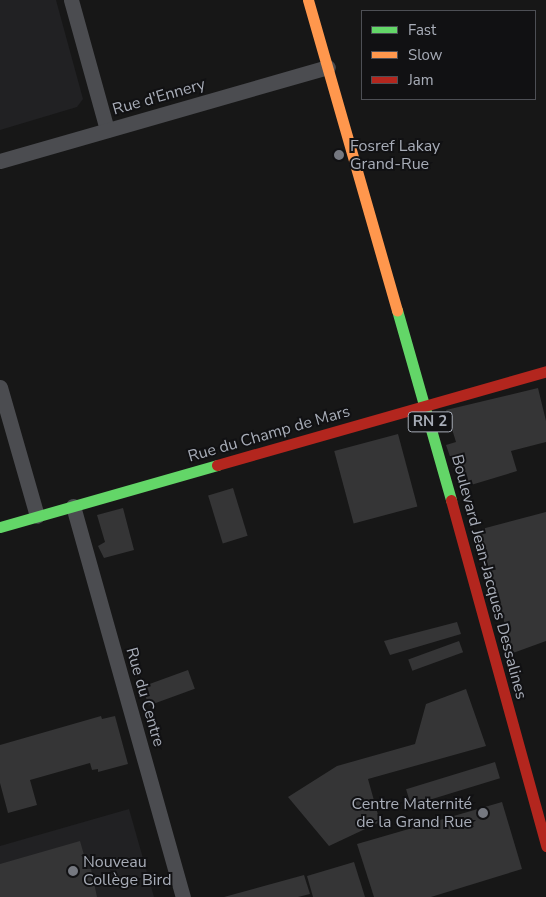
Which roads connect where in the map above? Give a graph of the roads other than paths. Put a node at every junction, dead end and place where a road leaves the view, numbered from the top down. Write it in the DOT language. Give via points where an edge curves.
graph roads {
  1 [pos="71,0"];
  2 [pos="308,0"];
  3 [pos="328,67"];
  4 [pos="107,130"];
  5 [pos="0,161"];
  6 [pos="546,371"];
  7 [pos="0,387"];
  8 [pos="425,406"];
  9 [pos="73,506"];
  10 [pos="38,516"];
  11 [pos="0,527"];
  12 [pos="546,846"];
  13 [pos="183,897"];
  1 -- 4 [label="street"];
  2 -- 3 [label="main road, Boulevard Jean-Jacques Dessalines / RN 2"];
  3 -- 4 [label="street, Rue d'Ennery"];
  3 -- 8 [label="main road, Boulevard Jean-Jacques Dessalines / RN 2"];
  4 -- 5 [label="street, Rue d'Ennery"];
  6 -- 8 [label="main road, Rue du Champ de Mars"];
  7 -- 10 [label="street"];
  8 -- 9 [label="main road, Rue du Champ de Mars"];
  8 -- 12 [label="main road, Boulevard Jean-Jacques Dessalines / RN 2"];
  9 -- 10 [label="main road, Rue du Champ de Mars"];
  9 -- 13 [label="street, Rue du Centre"];
  10 -- 11 [label="main road, Rue du Champ de Mars"];
}
